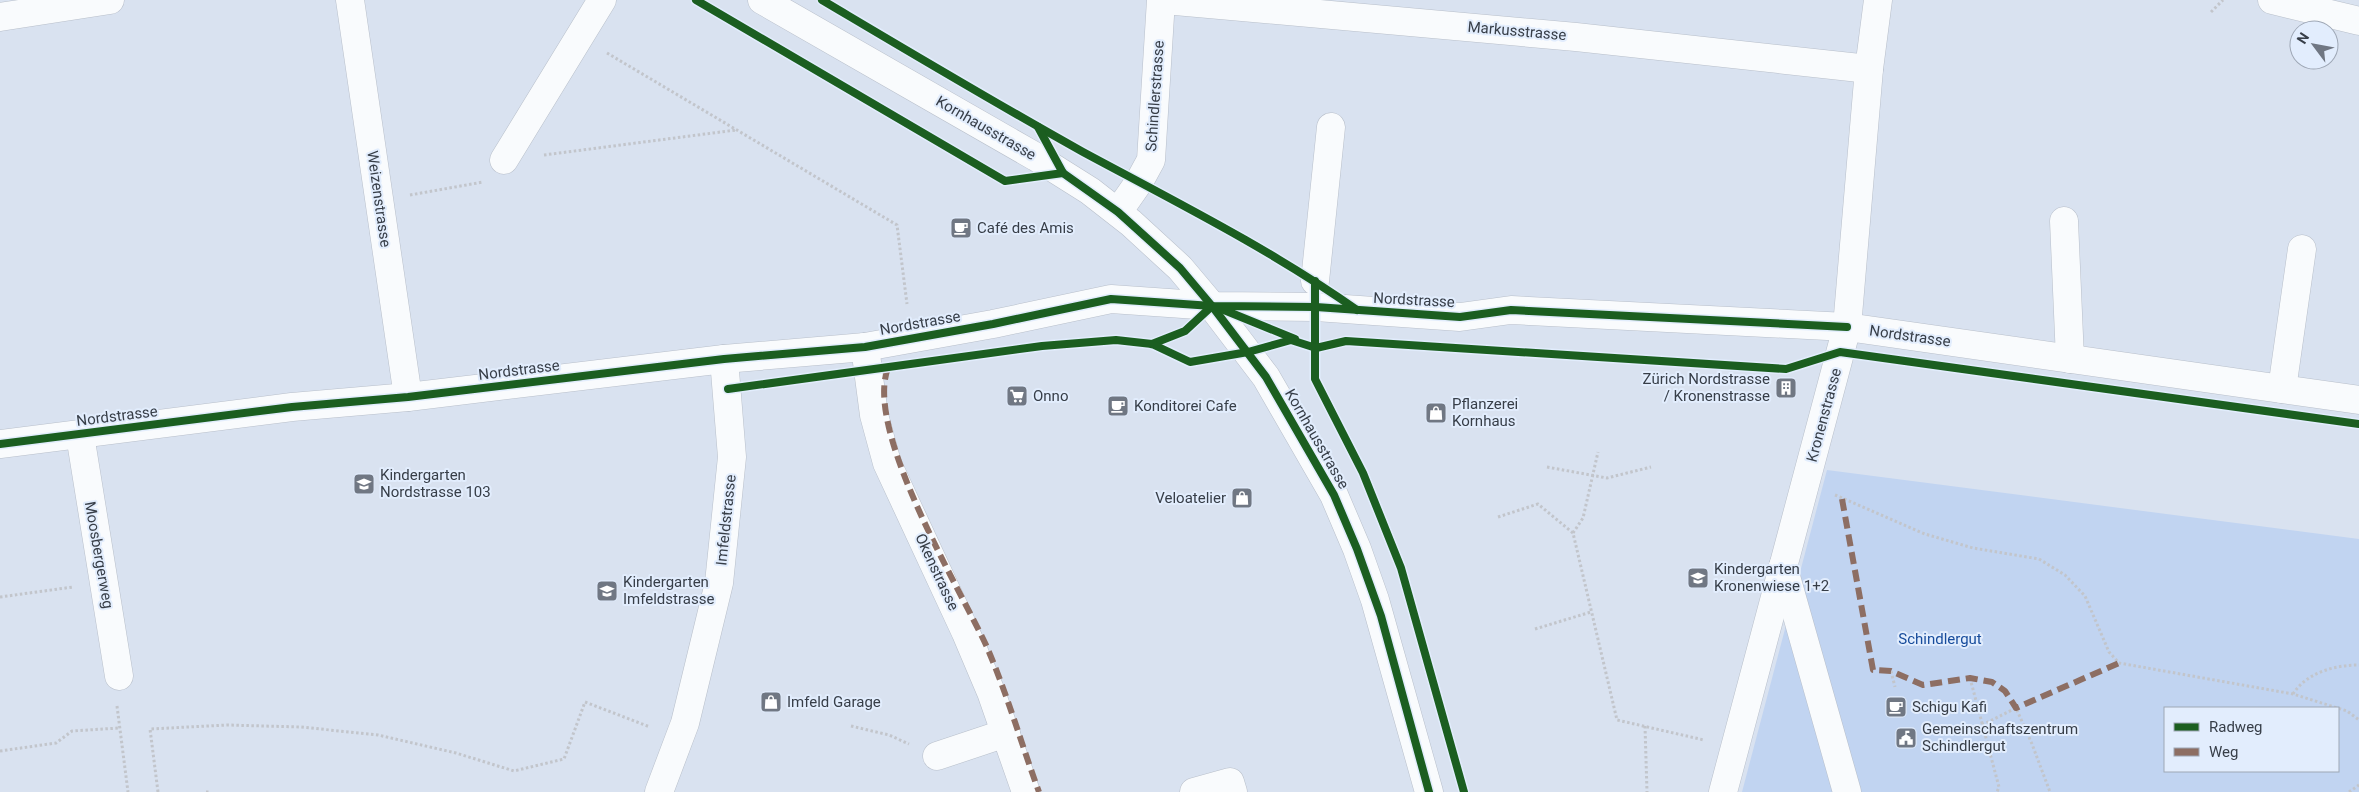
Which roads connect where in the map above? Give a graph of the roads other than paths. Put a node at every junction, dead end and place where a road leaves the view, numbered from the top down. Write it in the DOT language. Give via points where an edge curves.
graph roads {
  1 [pos="110,0"];
  2 [pos="350,0"];
  3 [pos="602,0"];
  4 [pos="762,0"];
  5 [pos="1163,0"];
  6 [pos="1878,0"];
  7 [pos="2272,0"];
  8 [pos="0,17"];
  9 [pos="2359,21"];
  10 [pos="1869,69"];
  11 [pos="1331,127"];
  12 [pos="504,160"];
  13 [pos="1118,212"];
  14 [pos="2064,221"];
  15 [pos="2302,249"];
  16 [pos="1315,280"];
  17 [pos="1212,306"];
  18 [pos="1846,327"];
  19 [pos="865,347"];
  20 [pos="724,359"];
  21 [pos="2070,359"];
  22 [pos="2282,389"];
  23 [pos="408,397"];
  24 [pos="2359,400"];
  25 [pos="80,434"];
  26 [pos="0,444"];
  27 [pos="1782,564"];
  28 [pos="119,676"];
  29 [pos="1006,733"];
  30 [pos="937,756"];
  31 [pos="659,792"];
  32 [pos="1026,792"];
  33 [pos="1194,792"];
  34 [pos="1233,792"];
  35 [pos="1429,792"];
  36 [pos="1723,792"];
  37 [pos="1847,792"];
  1 -- 8 [label="street"];
  2 -- 23 [label="street, Weizenstrasse"];
  3 -- 12 [label="street"];
  4 -- 13 [label="street, Kornhausstrasse" via="1063,173"];
  5 -- 10 [label="street, Markusstrasse" via="1576,36"];
  5 -- 13 [label="street, Schindlerstrasse" via="1151,160"];
  6 -- 10 [label="street, Kronenstrasse"];
  7 -- 9 [label="street"];
  10 -- 18 [label="street, Kronenstrasse"];
  11 -- 16 [label="street"];
  13 -- 17 [label="street, Kornhausstrasse" via="1180,268"];
  14 -- 21 [label="street"];
  15 -- 22 [label="street"];
  17 -- 18 [label="street, Nordstrasse" via="1316,307 1460,317 1511,310"];
  17 -- 19 [label="street, Nordstrasse" via="1111,299"];
  17 -- 35 [label="street, Kornhausstrasse" via="1266,377 1334,495 1375,600"];
  18 -- 21 [label="street, Nordstrasse"];
  18 -- 27 [label="street, Kronenstrasse"];
  19 -- 20 [label="street, Nordstrasse"];
  19 -- 29 [label="street, Okenstrasse" via="874,414 887,462 966,633"];
  20 -- 23 [label="street, Nordstrasse"];
  20 -- 31 [label="street, Imfeldstrasse" via="732,457 719,583 685,723"];
  21 -- 22 [label="street, Nordstrasse"];
  22 -- 24 [label="street, Nordstrasse"];
  23 -- 25 [label="street, Nordstrasse" via="292,407"];
  25 -- 26 [label="street, Nordstrasse"];
  25 -- 28 [label="street, Moosbergerweg"];
  27 -- 36 [label="street, Kronenstrasse"];
  27 -- 37 [label="street"];
  29 -- 30 [label="street"];
  29 -- 32 [label="street, Okenstrasse"];
  33 -- 34 [label="street" via="1230,782"];
}
